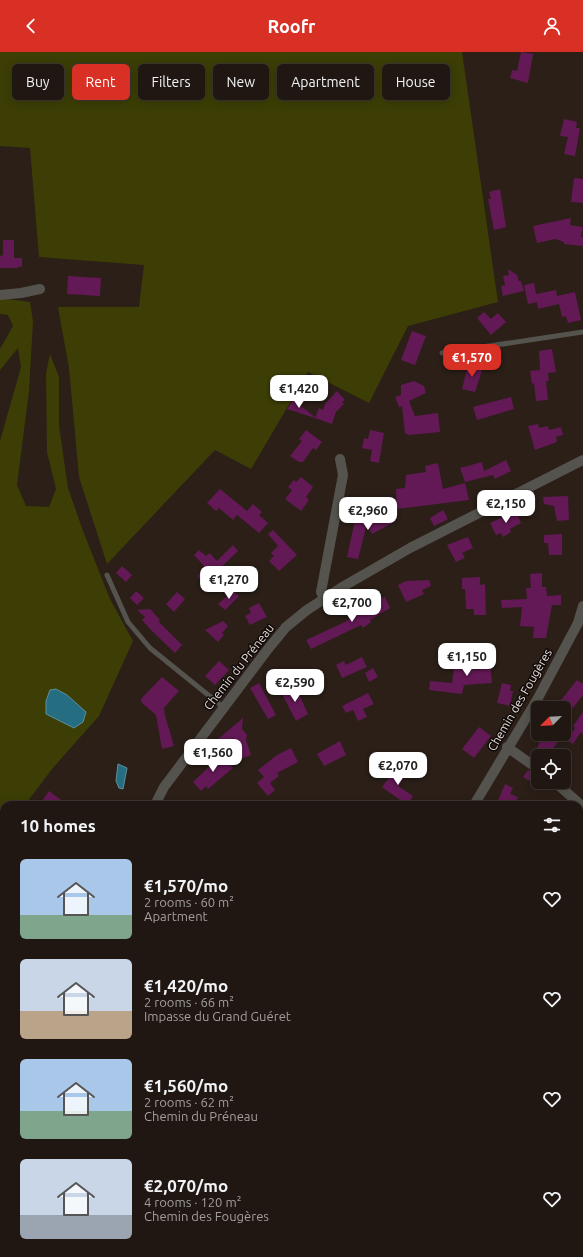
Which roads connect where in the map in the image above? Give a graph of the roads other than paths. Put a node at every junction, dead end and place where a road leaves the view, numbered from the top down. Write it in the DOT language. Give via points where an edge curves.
graph roads {
  1 [pos="40,289"];
  2 [pos="0,295"];
  3 [pos="583,332"];
  4 [pos="442,353"];
  5 [pos="340,459"];
  6 [pos="583,460"];
  7 [pos="107,575"];
  8 [pos="324,598"];
  9 [pos="583,606"];
  10 [pos="224,708"];
  11 [pos="507,747"];
  12 [pos="531,764"];
  13 [pos="563,789"];
  14 [pos="157,801"];
  15 [pos="476,801"];
  16 [pos="576,801"];
  1 -- 2 [label="street"];
  3 -- 4 [label="lane"];
  5 -- 8 [label="street" via="342,475 320,592"];
  6 -- 8 [label="street, Chemin du Préneau" via="410,548"];
  7 -- 10 [label="lane" via="128,622 150,648"];
  8 -- 10 [label="street, Chemin du Préneau" via="286,627"];
  9 -- 11 [label="street, Chemin des Fougères" via="578,622 542,691"];
  10 -- 14 [label="street, Chemin du Préneau" via="164,787"];
  11 -- 12 [label="street"];
  11 -- 15 [label="street, Chemin des Fougères"];
  13 -- 16 [label="street"];
}
